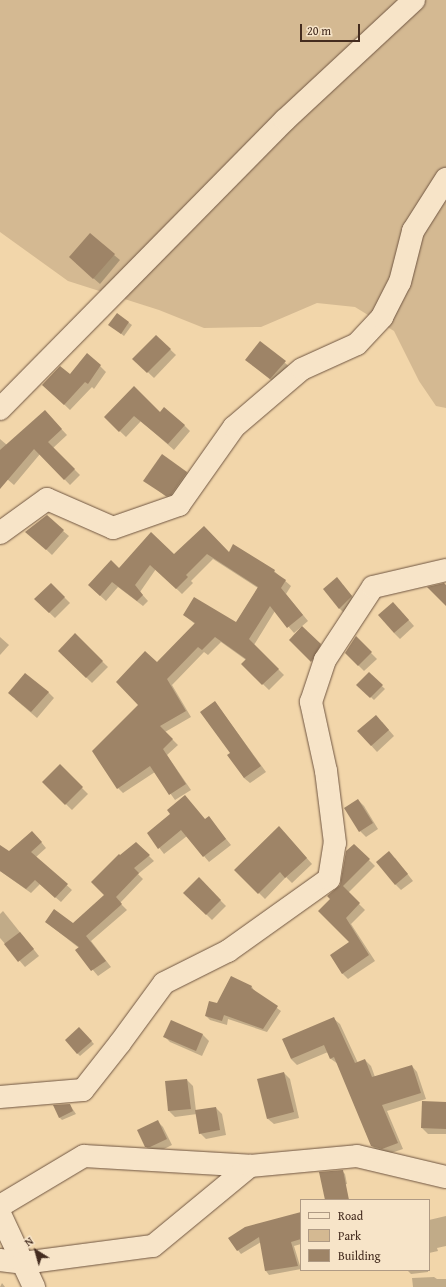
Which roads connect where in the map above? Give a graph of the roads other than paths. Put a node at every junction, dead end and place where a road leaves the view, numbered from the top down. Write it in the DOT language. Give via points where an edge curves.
graph roads {
  1 [pos="414,0"];
  2 [pos="446,179"];
  3 [pos="0,409"];
  4 [pos="0,533"];
  5 [pos="446,570"];
  6 [pos="0,1097"];
  7 [pos="250,1166"];
  8 [pos="446,1177"];
  9 [pos="0,1206"];
  10 [pos="0,1214"];
  11 [pos="0,1260"];
  12 [pos="23,1264"];
  13 [pos="34,1287"];
  1 -- 3 [label="street" via="285,120"];
  2 -- 4 [label="street" via="413,231 400,282 382,317 357,344 302,369 234,427 179,505 113,528 47,499"];
  5 -- 6 [label="street" via="373,587 325,660 311,702 326,772 335,844 329,879 228,951 164,984 83,1090"];
  7 -- 8 [label="street" via="357,1156"];
  7 -- 9 [label="street" via="84,1156"];
  7 -- 12 [label="street" via="153,1246"];
  10 -- 12 [label="street"];
  11 -- 12 [label="street"];
  12 -- 13 [label="street"];
}
